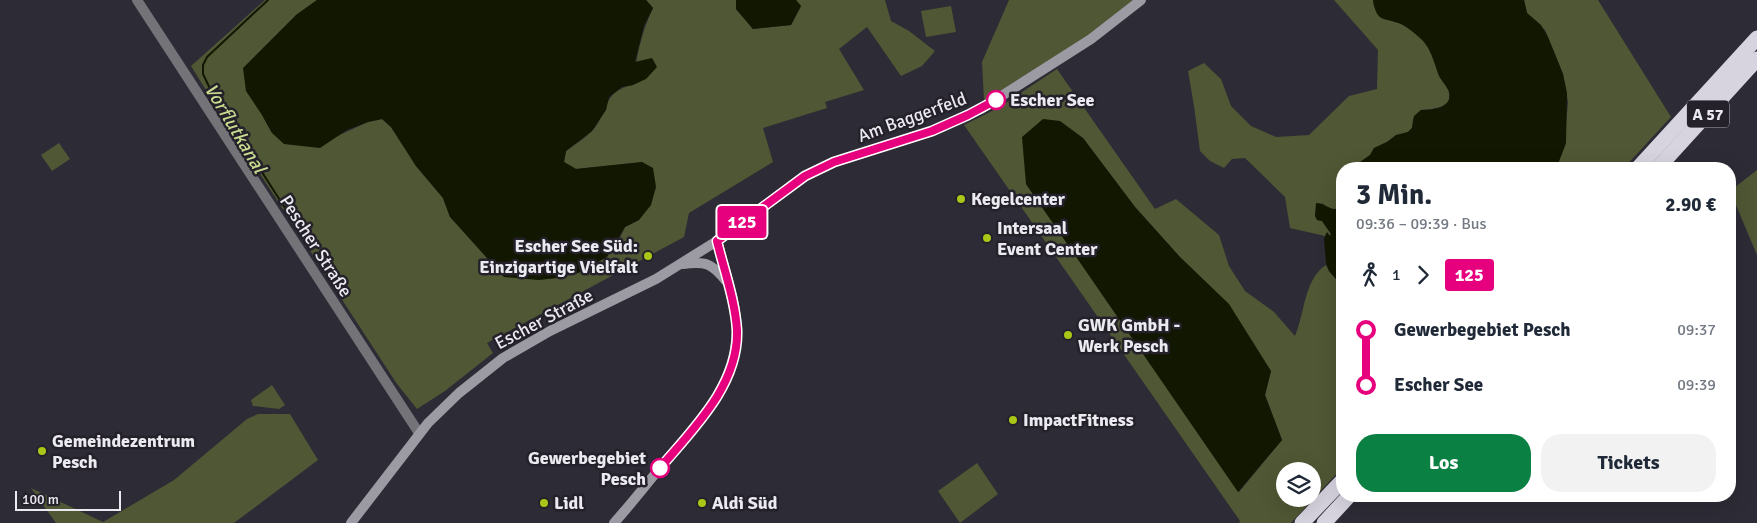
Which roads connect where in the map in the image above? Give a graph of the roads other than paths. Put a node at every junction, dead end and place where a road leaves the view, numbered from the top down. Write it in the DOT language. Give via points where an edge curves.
graph roads {
  1 [pos="136,0"];
  2 [pos="1141,0"];
  3 [pos="1757,38"];
  4 [pos="1757,58"];
  5 [pos="1644,162"];
  6 [pos="1663,162"];
  7 [pos="717,241"];
  8 [pos="679,265"];
  9 [pos="728,284"];
  10 [pos="419,433"];
  11 [pos="1336,487"];
  12 [pos="1343,502"];
  13 [pos="351,523"];
  14 [pos="614,523"];
  15 [pos="1302,523"];
  16 [pos="1324,523"];
  1 -- 10 [label="street, Pescher Straße"];
  2 -- 7 [label="main road, Am Baggerfeld" via="1091,39 981,109 932,131 834,162 805,176"];
  3 -- 5 [label="highway, A 57"];
  4 -- 6 [label="highway, A 57"];
  7 -- 8 [label="main road, Escher Straße"];
  7 -- 9 [label="main road"];
  8 -- 9 [label="main road" via="699,262 710,265"];
  8 -- 10 [label="main road, Escher Straße" via="656,280 510,353 459,393"];
  9 -- 14 [label="main road" via="737,332 728,376 698,423"];
  10 -- 13 [label="main road, Escher Straße"];
  11 -- 15 [label="highway"];
  12 -- 16 [label="highway"];
}
